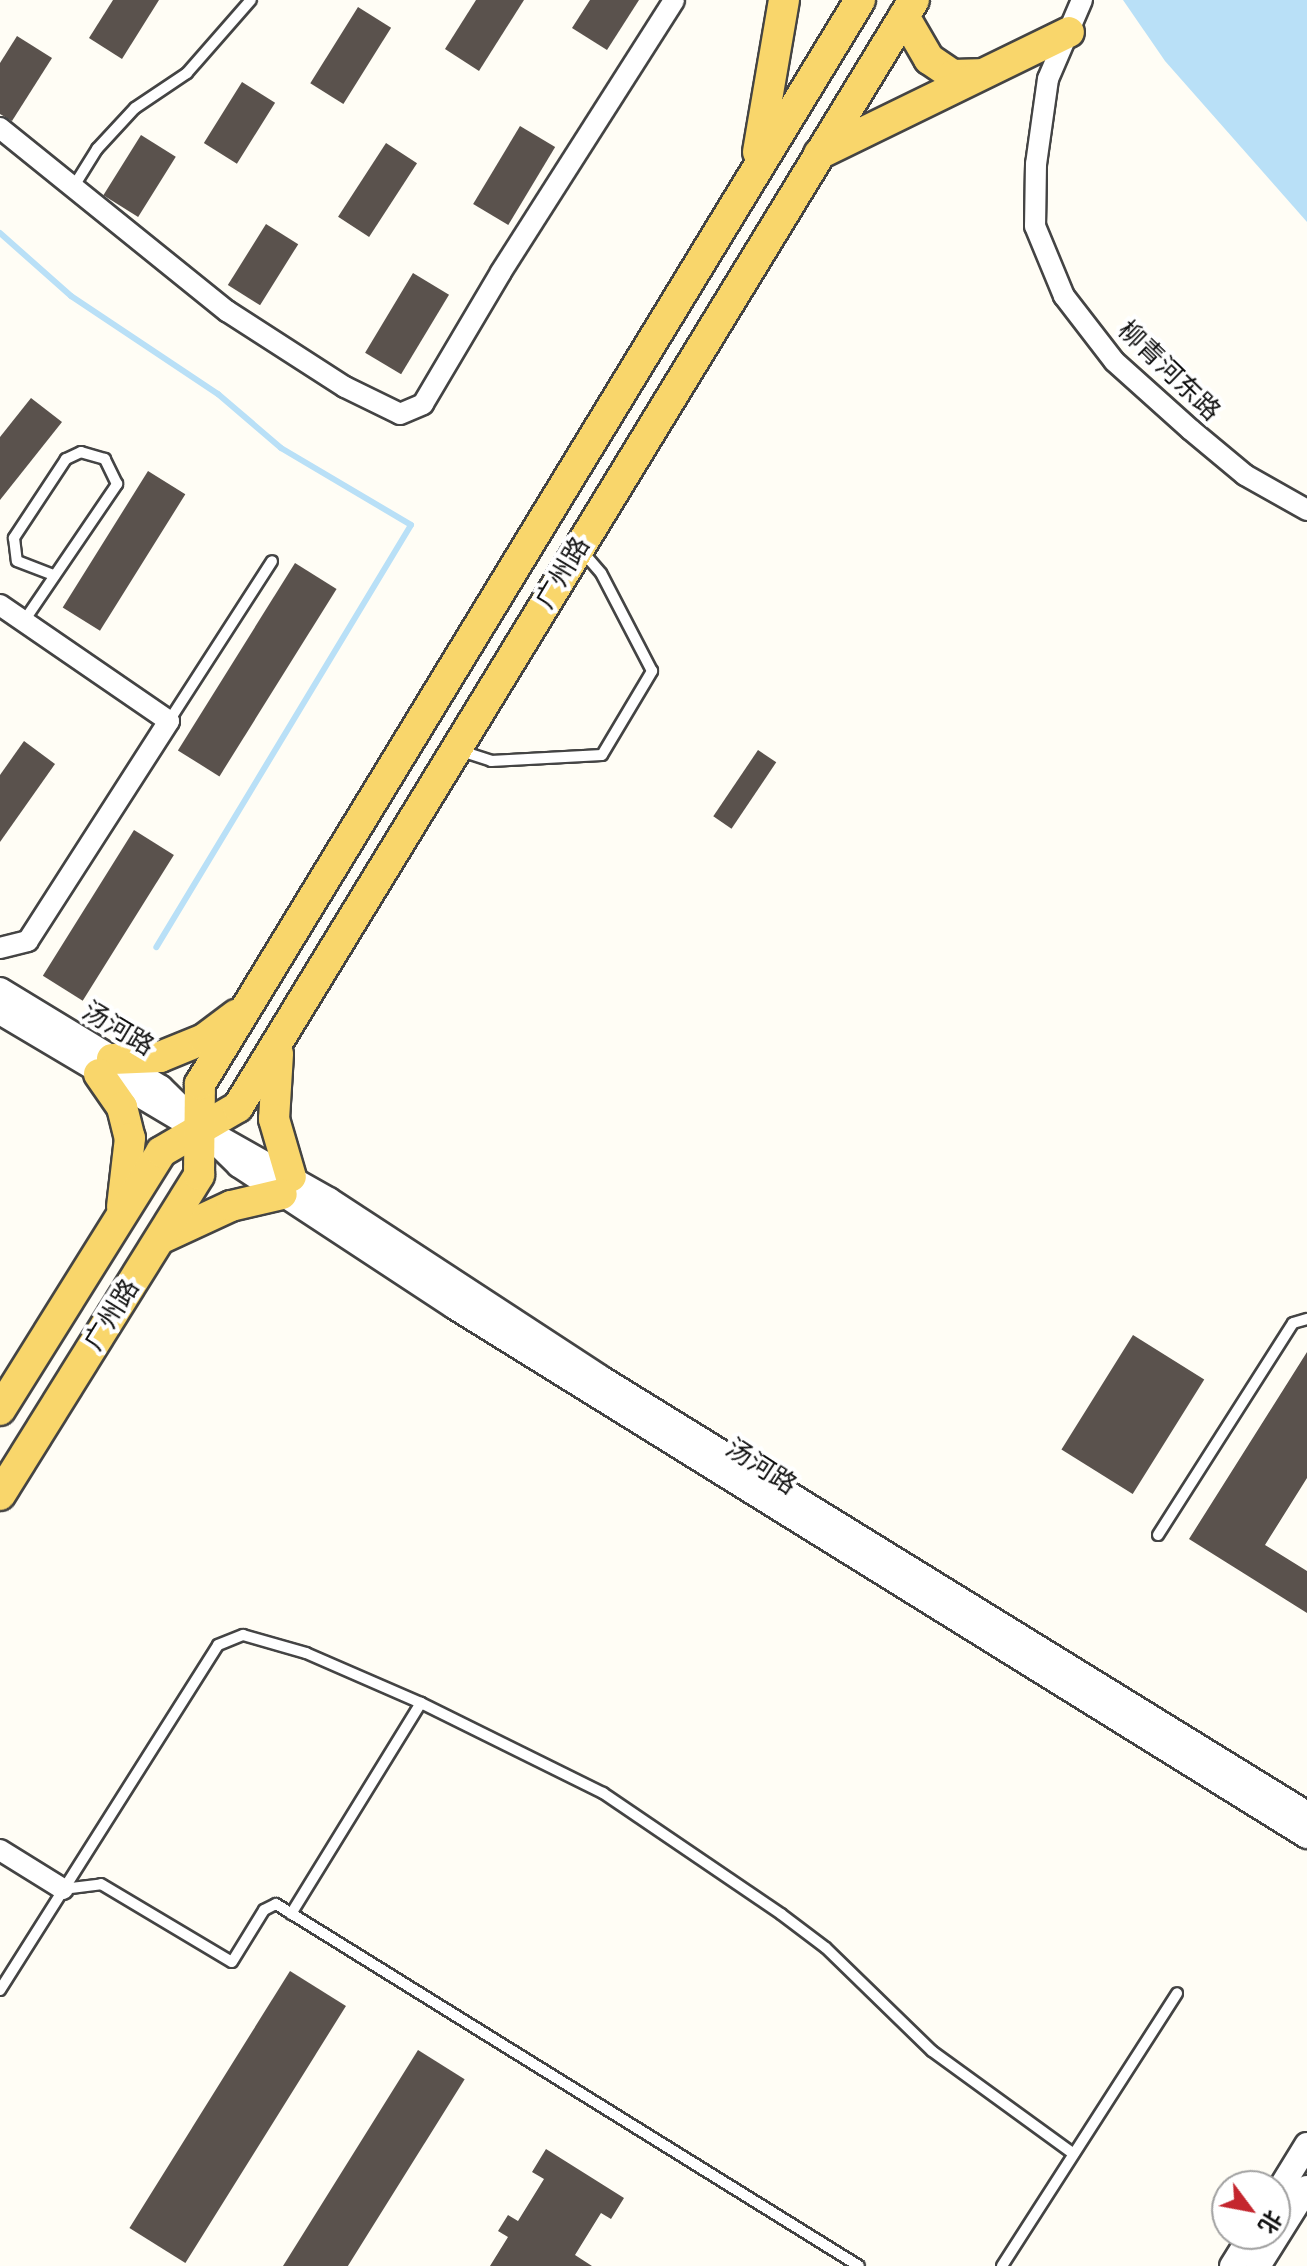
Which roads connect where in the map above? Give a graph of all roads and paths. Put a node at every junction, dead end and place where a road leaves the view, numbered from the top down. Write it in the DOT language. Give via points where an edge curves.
graph roads {
  1 [pos="251,0"];
  2 [pos="674,0"];
  3 [pos="784,0"];
  4 [pos="860,0"];
  5 [pos="1082,0"];
  6 [pos="909,8"];
  7 [pos="1069,32"];
  8 [pos="978,74"];
  9 [pos="0,128"];
  10 [pos="817,155"];
  11 [pos="755,170"];
  12 [pos="74,186"];
  13 [pos="1307,510"];
  14 [pos="578,547"];
  15 [pos="272,561"];
  16 [pos="54,575"];
  17 [pos="0,605"];
  18 [pos="24,621"];
  19 [pos="169,721"];
  20 [pos="456,749"];
  21 [pos="0,948"];
  22 [pos="0,990"];
  23 [pos="247,1007"];
  24 [pos="0,1012"];
  25 [pos="281,1037"];
  26 [pos="105,1066"];
  27 [pos="196,1128"];
  28 [pos="287,1186"];
  29 [pos="121,1216"];
  30 [pos="160,1239"];
  31 [pos="1307,1319"];
  32 [pos="0,1410"];
  33 [pos="0,1495"];
  34 [pos="1158,1535"];
  35 [pos="421,1703"];
  36 [pos="1307,1814"];
  37 [pos="1307,1836"];
  38 [pos="0,1850"];
  39 [pos="63,1889"];
  40 [pos="291,1914"];
  41 [pos="0,1990"];
  42 [pos="1177,1993"];
  43 [pos="1307,2145"];
  44 [pos="1074,2154"];
  45 [pos="1291,2171"];
  46 [pos="1307,2188"];
  47 [pos="859,2266"];
  48 [pos="1002,2266"];
  49 [pos="1258,2266"];
  1 -- 12 [label="lane" via="187,73 135,108 97,149"];
  2 -- 12 [label="street" via="423,404 400,414 345,387 227,311"];
  3 -- 11 [label="main road"];
  4 -- 11 [label="main road, 广州路"];
  5 -- 7 [label="street, 柳青河东路"];
  6 -- 8 [label="main road" via="929,59 953,75"];
  6 -- 10 [label="main road, 广州路"];
  7 -- 8 [label="main road"];
  7 -- 13 [label="street, 柳青河东路" via="1048,79 1036,164 1035,226 1064,296 1114,361 1191,430 1245,475"];
  8 -- 10 [label="main road"];
  9 -- 12 [label="street"];
  10 -- 14 [label="main road, 广州路"];
  11 -- 23 [label="main road, 广州路"];
  14 -- 20 [label="main road, 广州路"];
  14 -- 20 [label="lane" via="601,573 652,671 602,755 491,761"];
  15 -- 19 [label="lane"];
  16 -- 16 [label="lane" via="117,484 105,459 81,452 66,459 14,538 17,561"];
  16 -- 18 [label="lane"];
  17 -- 18 [label="street"];
  18 -- 19 [label="street"];
  19 -- 21 [label="street" via="28,941"];
  20 -- 25 [label="main road, 广州路"];
  22 -- 26 [label="street, 汤河路"];
  23 -- 26 [label="main road" via="204,1039 160,1057"];
  23 -- 27 [label="main road, 广州路" via="200,1084"];
  24 -- 26 [label="street, 汤河路"];
  25 -- 27 [label="main road, 广州路" via="238,1107"];
  25 -- 28 [label="main road" via="272,1089"];
  26 -- 27 [label="street, 汤河路" via="161,1088"];
  26 -- 29 [label="main road" via="130,1138"];
  27 -- 28 [label="street, 汤河路"];
  27 -- 29 [label="main road, 广州路" via="161,1152"];
  27 -- 30 [label="main road, 广州路" via="199,1175"];
  28 -- 30 [label="main road"];
  28 -- 36 [label="street, 汤河路"];
  28 -- 37 [label="street, 汤河路" via="589,1393"];
  29 -- 32 [label="main road, 广州路"];
  30 -- 33 [label="main road, 广州路"];
  31 -- 34 [label="lane" via="1293,1323"];
  35 -- 39 [label="lane" via="306,1653 243,1635 229,1638 218,1645"];
  35 -- 40 [label="lane"];
  35 -- 44 [label="lane" via="603,1793 781,1914 826,1948 932,2051"];
  38 -- 39 [label="street"];
  39 -- 40 [label="lane" via="101,1884 232,1962 264,1910 276,1904"];
  39 -- 41 [label="lane"];
  40 -- 47 [label="lane"];
  42 -- 44 [label="lane"];
  43 -- 45 [label="street"];
  44 -- 48 [label="lane"];
  46 -- 49 [label="street"];
}
